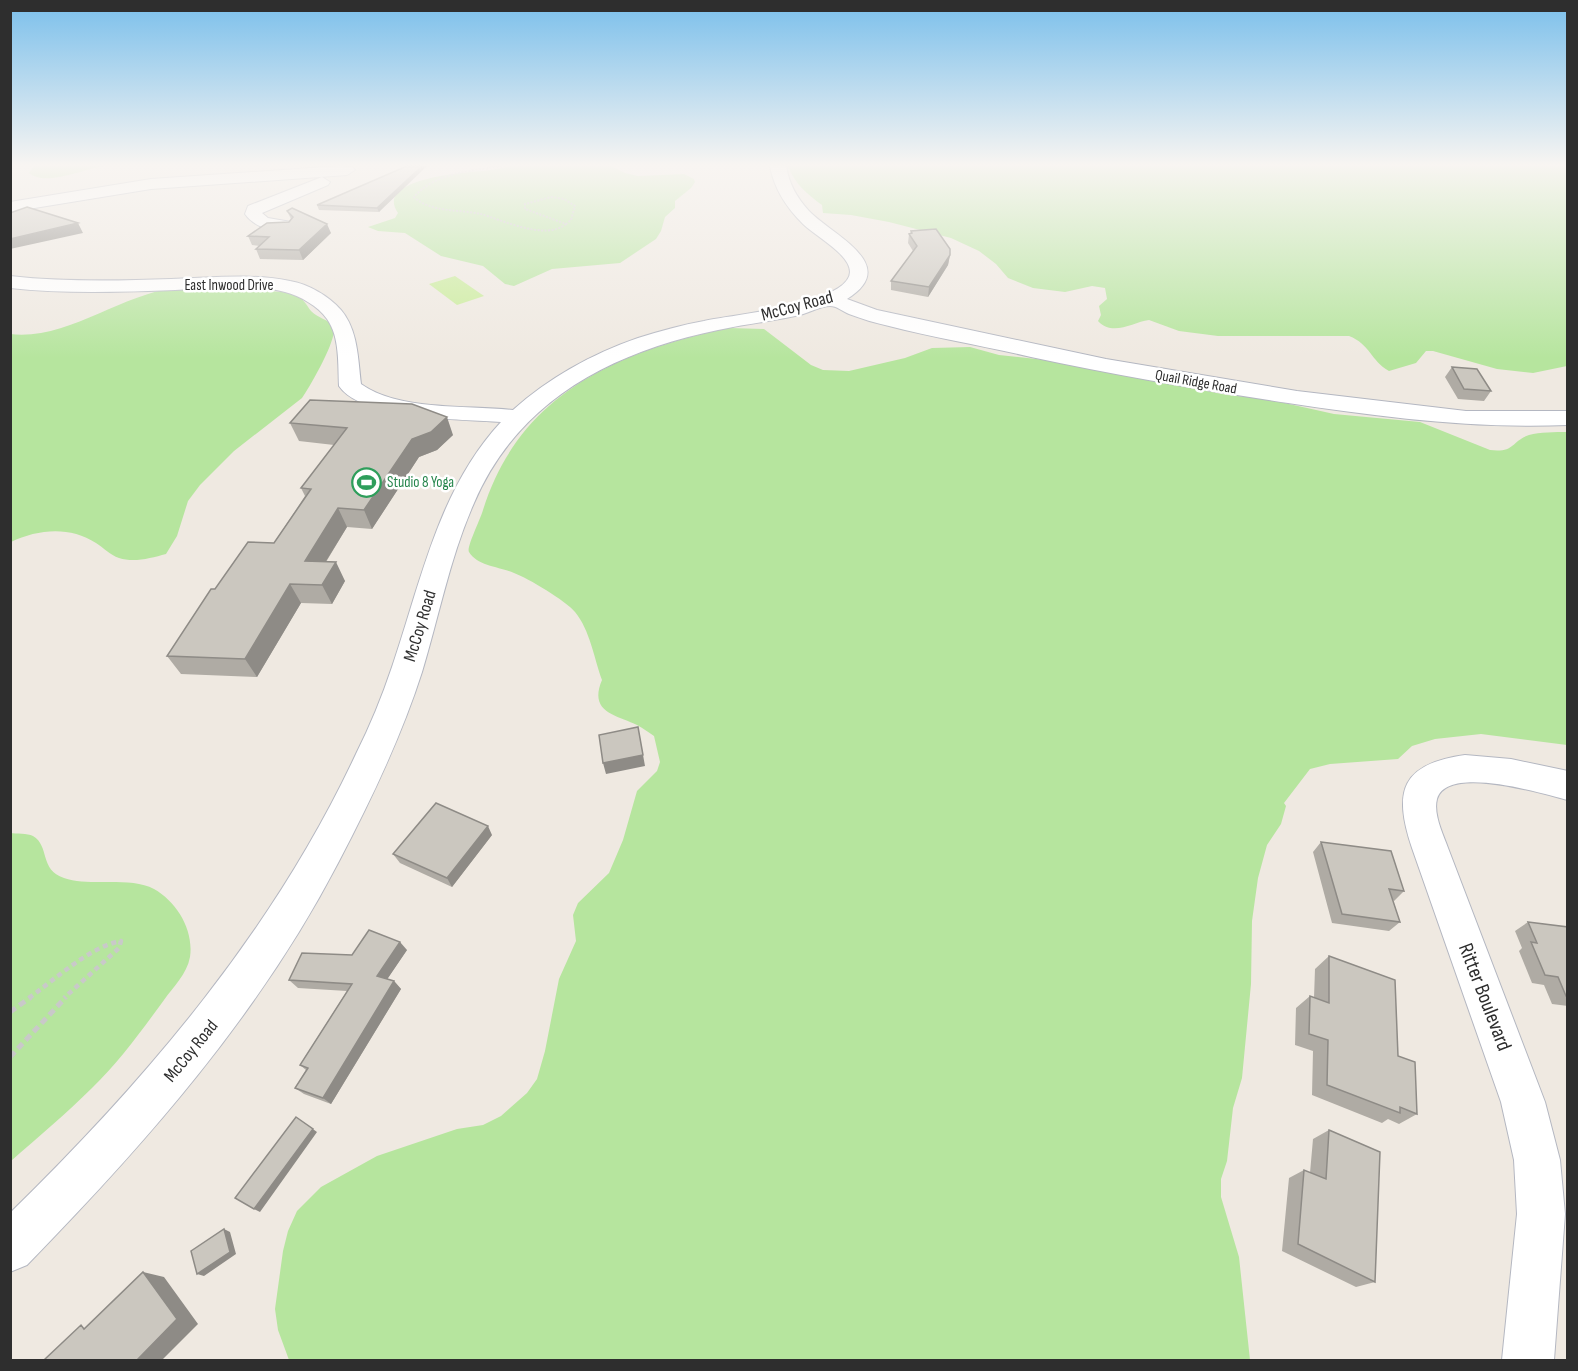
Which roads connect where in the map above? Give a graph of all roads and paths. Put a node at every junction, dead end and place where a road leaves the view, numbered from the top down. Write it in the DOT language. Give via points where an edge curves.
graph roads {
  1 [pos="819,230"];
  2 [pos="10,282"];
  3 [pos="831,300"];
  4 [pos="518,417"];
  5 [pos="1568,418"];
  6 [pos="1568,786"];
  7 [pos="10,1012"];
  8 [pos="10,1057"];
  9 [pos="10,1248"];
  10 [pos="1528,1360"];
  1 -- 3 [label="street, McCoy Road" via="856,261 859,270 844,293"];
  2 -- 4 [label="street, East Inwood Drive" via="139,286 242,282 288,286 312,296 333,313 343,334 350,386 365,399 399,407"];
  3 -- 4 [label="street, McCoy Road" via="697,328 636,346 582,370"];
  3 -- 5 [label="street, Quail Ridge Road" via="879,316 1028,350 1248,391 1429,414 1511,420"];
  4 -- 9 [label="street, McCoy Road" via="494,444 463,495 387,720 360,784 282,928 174,1074 67,1192"];
  6 -- 10 [label="street, Ritter Boulevard" via="1507,772 1452,769 1432,778 1421,793 1420,814 1430,849 1523,1102 1537,1160 1541,1214"];
  7 -- 8 [label="path" via="96,950 111,941 121,941 119,948 59,1003"];
}
